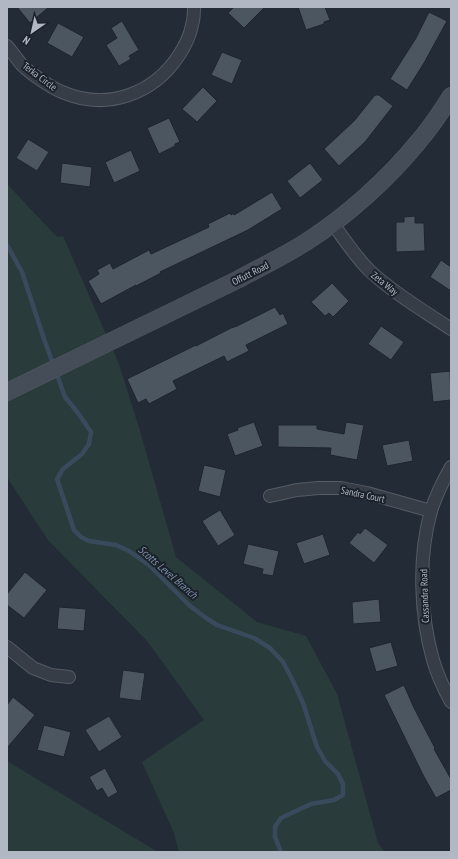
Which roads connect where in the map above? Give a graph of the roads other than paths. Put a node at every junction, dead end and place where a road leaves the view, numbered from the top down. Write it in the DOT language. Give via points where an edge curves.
graph roads {
  1 [pos="194,7"];
  2 [pos="7,46"];
  3 [pos="451,96"];
  4 [pos="333,224"];
  5 [pos="451,329"];
  6 [pos="7,392"];
  7 [pos="451,466"];
  8 [pos="270,496"];
  9 [pos="431,512"];
  10 [pos="7,647"];
  11 [pos="69,677"];
  12 [pos="451,702"];
  1 -- 2 [label="street, Terka Circle" via="193,24 186,43 173,64 146,88 121,98 102,101 82,99 61,92 23,65"];
  3 -- 4 [label="street, Offutt Road" via="401,162"];
  4 -- 5 [label="street, Zeta Way" via="370,272"];
  4 -- 6 [label="street, Offutt Road" via="305,243 245,276"];
  7 -- 9 [label="street, Cassandra Road" via="440,486"];
  8 -- 9 [label="street, Sandra Court" via="297,490 341,488"];
  9 -- 12 [label="street, Cassandra Road" via="424,544 422,581 425,625 433,661"];
  10 -- 11 [label="street" via="33,668 51,675"];
}
